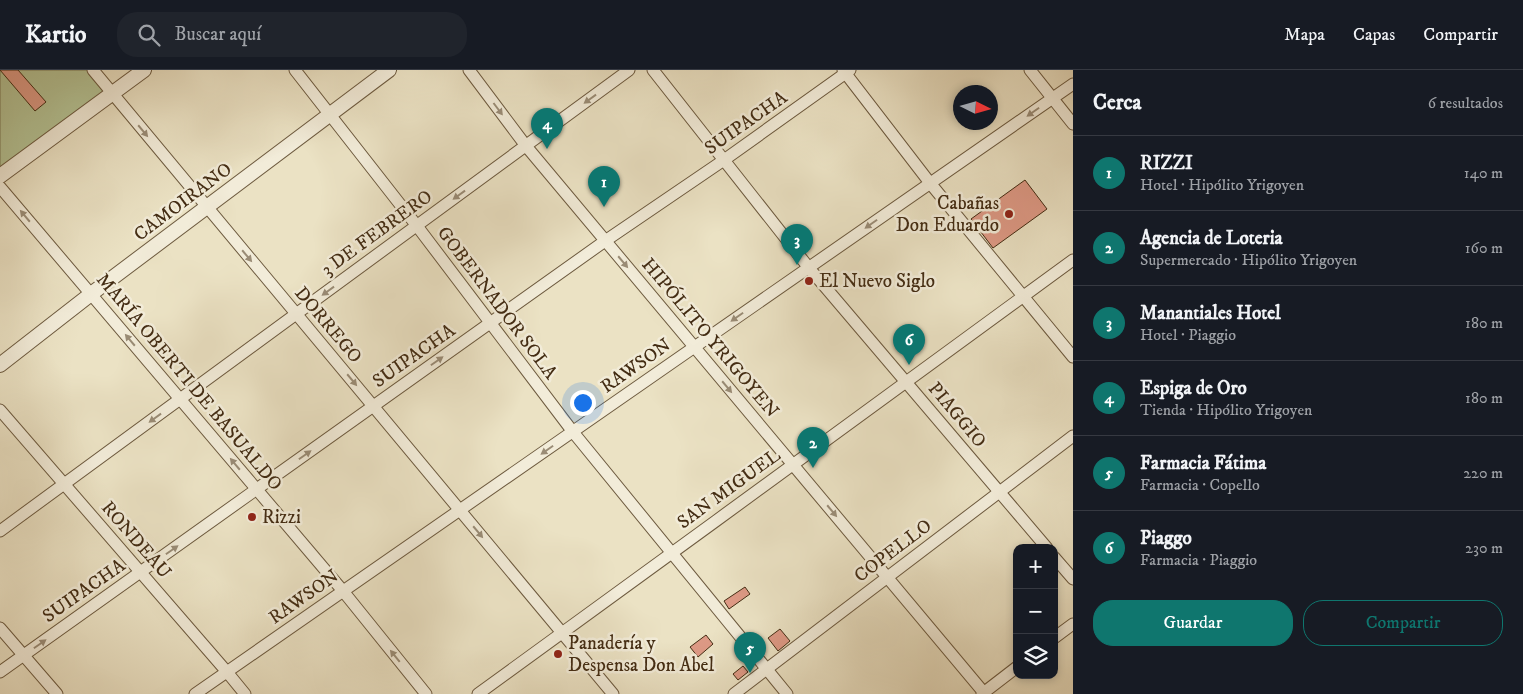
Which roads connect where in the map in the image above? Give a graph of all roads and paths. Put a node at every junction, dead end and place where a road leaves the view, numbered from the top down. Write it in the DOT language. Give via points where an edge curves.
graph roads {
  1 [pos="93,70"];
  2 [pos="144,70"];
  3 [pos="296,70"];
  4 [pos="389,70"];
  5 [pos="469,70"];
  6 [pos="630,70"];
  7 [pos="653,70"];
  8 [pos="1030,70"];
  9 [pos="846,71"];
  10 [pos="1073,84"];
  11 [pos="112,93"];
  12 [pos="1053,98"];
  13 [pos="330,114"];
  14 [pos="1073,124"];
  15 [pos="526,146"];
  16 [pos="724,160"];
  17 [pos="0,176"];
  18 [pos="930,183"];
  19 [pos="0,187"];
  20 [pos="207,207"];
  21 [pos="417,226"];
  22 [pos="606,241"];
  23 [pos="1073,260"];
  24 [pos="809,268"];
  25 [pos="91,294"];
  26 [pos="1024,297"];
  27 [pos="296,314"];
  28 [pos="491,323"];
  29 [pos="694,347"];
  30 [pos="1073,357"];
  31 [pos="0,365"];
  32 [pos="907,383"];
  33 [pos="180,399"];
  34 [pos="374,407"];
  35 [pos="0,410"];
  36 [pos="573,432"];
  37 [pos="1073,436"];
  38 [pos="793,465"];
  39 [pos="64,484"];
  40 [pos="256,490"];
  41 [pos="1000,492"];
  42 [pos="460,510"];
  43 [pos="0,531"];
  44 [pos="1044,544"];
  45 [pos="671,552"];
  46 [pos="1058,561"];
  47 [pos="141,572"];
  48 [pos="888,577"];
  49 [pos="1073,579"];
  50 [pos="343,591"];
  51 [pos="1073,624"];
  52 [pos="0,628"];
  53 [pos="562,632"];
  54 [pos="1058,635"];
  55 [pos="23,655"];
  56 [pos="767,669"];
  57 [pos="1013,670"];
  58 [pos="0,672"];
  59 [pos="227,672"];
  60 [pos="984,693"];
  61 [pos="57,694"];
  62 [pos="195,694"];
  63 [pos="245,694"];
  64 [pos="426,694"];
  65 [pos="478,694"];
  66 [pos="613,694"];
  67 [pos="734,694"];
  68 [pos="787,694"];
  1 -- 11 [label="street, DORREGO"];
  2 -- 11 [label="street"];
  3 -- 13 [label="street, GOBERNADOR SOLA"];
  4 -- 13 [label="street, CAMOIRANO"];
  5 -- 15 [label="street, HIPÓLITO YRIGOYEN, one-way"];
  6 -- 15 [label="street, 3 DE FEBRERO, one-way"];
  7 -- 16 [label="street, PIAGGIO"];
  8 -- 12 [label="street"];
  9 -- 16 [label="street, SUIPACHA"];
  9 -- 18 [label="street"];
  10 -- 12 [label="street, RAWSON"];
  11 -- 17 [label="street"];
  11 -- 20 [label="street, DORREGO, one-way"];
  12 -- 14 [label="street"];
  12 -- 18 [label="street, RAWSON, one-way"];
  13 -- 20 [label="street, CAMOIRANO"];
  13 -- 21 [label="street, GOBERNADOR SOLA"];
  15 -- 21 [label="street, 3 DE FEBRERO, one-way"];
  15 -- 22 [label="street, HIPÓLITO YRIGOYEN"];
  16 -- 22 [label="street, SUIPACHA"];
  16 -- 24 [label="street, PIAGGIO"];
  18 -- 24 [label="street, RAWSON, one-way"];
  18 -- 26 [label="street"];
  25 -- 19 [label="street, MARÍA OBERTI DE BASUALDO, one-way"];
  20 -- 25 [label="street, CAMOIRANO"];
  20 -- 27 [label="street, DORREGO, one-way"];
  21 -- 27 [label="street, 3 DE FEBRERO, one-way"];
  21 -- 28 [label="street, GOBERNADOR SOLA"];
  22 -- 28 [label="street, SUIPACHA"];
  22 -- 29 [label="street, HIPÓLITO YRIGOYEN, one-way"];
  23 -- 26 [label="street, SAN MIGUEL"];
  24 -- 29 [label="street, RAWSON, one-way"];
  24 -- 32 [label="street, PIAGGIO"];
  25 -- 31 [label="street, CAMOIRANO"];
  33 -- 25 [label="street, MARÍA OBERTI DE BASUALDO, one-way"];
  26 -- 30 [label="street"];
  26 -- 32 [label="street, SAN MIGUEL"];
  27 -- 33 [label="street, 3 DE FEBRERO"];
  27 -- 34 [label="street, DORREGO, one-way"];
  34 -- 28 [label="street, SUIPACHA, one-way"];
  28 -- 36 [label="street, GOBERNADOR SOLA"];
  29 -- 36 [label="street, RAWSON"];
  29 -- 38 [label="street, HIPÓLITO YRIGOYEN, one-way"];
  32 -- 38 [label="street, SAN MIGUEL"];
  32 -- 41 [label="street, PIAGGIO"];
  33 -- 39 [label="street, 3 DE FEBRERO, one-way"];
  40 -- 33 [label="street, MARÍA OBERTI DE BASUALDO, one-way"];
  40 -- 34 [label="street, SUIPACHA, one-way"];
  34 -- 42 [label="street, DORREGO"];
  35 -- 39 [label="street, RONDEAU"];
  36 -- 42 [label="street, RAWSON, one-way"];
  36 -- 45 [label="street, GOBERNADOR SOLA"];
  37 -- 41 [label="street, COPELLO"];
  38 -- 45 [label="street, SAN MIGUEL"];
  38 -- 48 [label="street, HIPÓLITO YRIGOYEN, one-way"];
  39 -- 43 [label="street, 3 DE FEBRERO"];
  39 -- 47 [label="street, RONDEAU"];
  47 -- 40 [label="street, SUIPACHA, one-way"];
  40 -- 50 [label="street, MARÍA OBERTI DE BASUALDO"];
  41 -- 44 [label="street, PIAGGIO"];
  41 -- 48 [label="street, COPELLO"];
  42 -- 50 [label="street, RAWSON"];
  42 -- 53 [label="street, DORREGO, one-way"];
  45 -- 53 [label="street, SAN MIGUEL"];
  45 -- 56 [label="street, GOBERNADOR SOLA"];
  46 -- 49 [label="street"];
  55 -- 47 [label="street, SUIPACHA, one-way"];
  47 -- 59 [label="street, RONDEAU"];
  48 -- 56 [label="street, COPELLO"];
  48 -- 60 [label="street, HIPÓLITO YRIGOYEN"];
  50 -- 59 [label="street, RAWSON"];
  64 -- 50 [label="street, MARÍA OBERTI DE BASUALDO, one-way"];
  51 -- 54 [label="street"];
  52 -- 55 [label="street"];
  53 -- 65 [label="street, SAN MIGUEL"];
  53 -- 66 [label="street, DORREGO"];
  55 -- 58 [label="street, SUIPACHA"];
  55 -- 61 [label="street"];
  56 -- 67 [label="street, COPELLO"];
  56 -- 68 [label="street, GOBERNADOR SOLA"];
  57 -- 60 [label="street"];
  59 -- 62 [label="street, RAWSON"];
  59 -- 63 [label="street, RONDEAU"];
}
